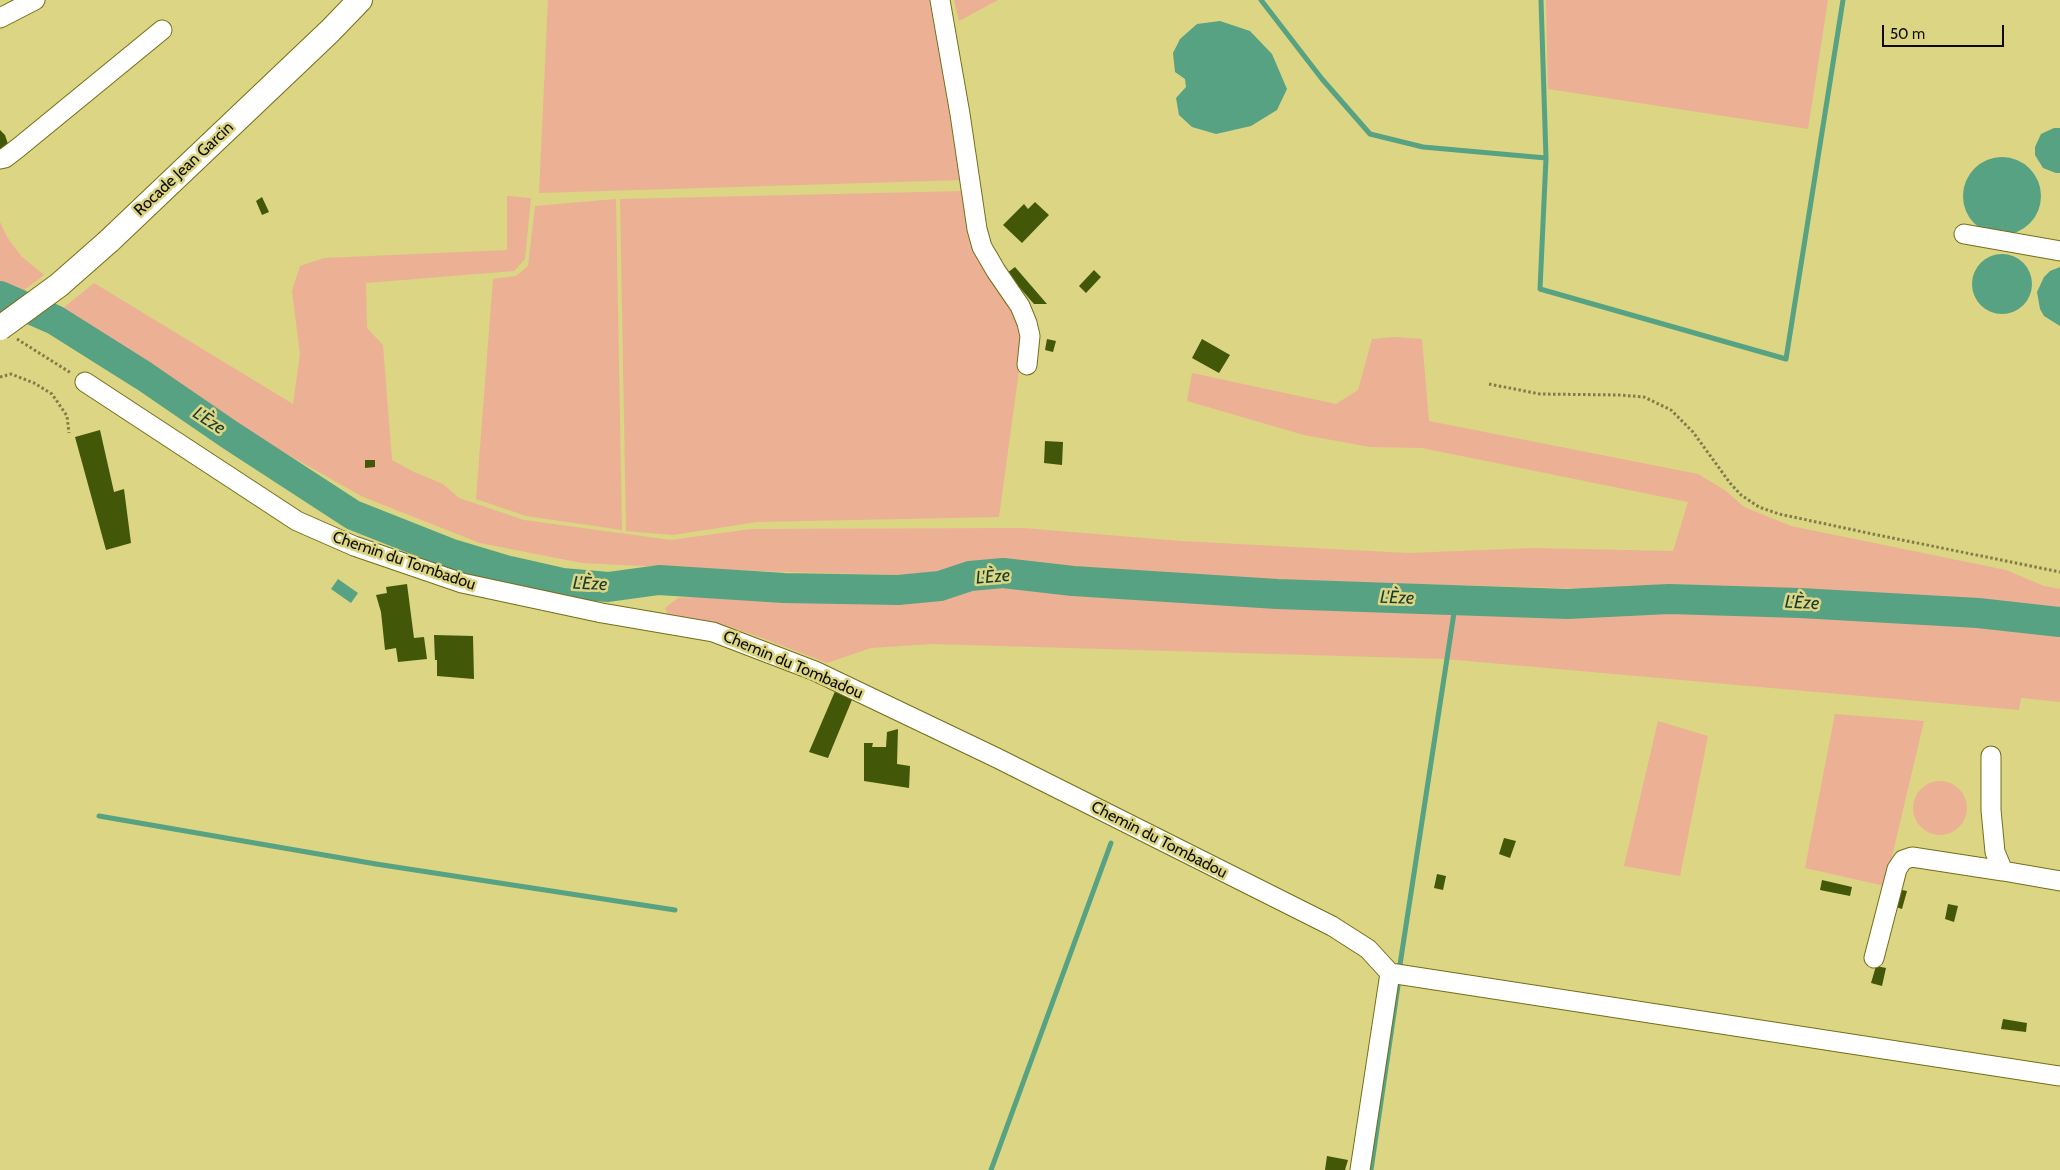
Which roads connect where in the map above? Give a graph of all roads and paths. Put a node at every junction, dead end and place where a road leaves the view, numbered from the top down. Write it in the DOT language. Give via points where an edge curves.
graph roads {
  1 [pos="35,0"];
  2 [pos="360,0"];
  3 [pos="940,0"];
  4 [pos="0,18"];
  5 [pos="162,30"];
  6 [pos="0,158"];
  7 [pos="1964,234"];
  8 [pos="2060,251"];
  9 [pos="8,333"];
  10 [pos="1027,365"];
  11 [pos="0,376"];
  12 [pos="85,382"];
  13 [pos="1489,384"];
  14 [pos="70,433"];
  15 [pos="2060,572"];
  16 [pos="1991,756"];
  17 [pos="2003,871"];
  18 [pos="2060,881"];
  19 [pos="1874,958"];
  20 [pos="1390,973"];
  21 [pos="2060,1076"];
  22 [pos="1360,1170"];
  1 -- 4 [label="street"];
  2 -- 9 [label="main road, Rocade Jean Garcin, bridge" via="109,241"];
  3 -- 10 [label="street" via="977,229 982,247 1020,306 1027,323 1030,336"];
  5 -- 6 [label="street" via="18,148"];
  7 -- 8 [label="street"];
  9 -- 12 [label="path"];
  11 -- 14 [label="path" via="11,374 52,394 67,416"];
  12 -- 20 [label="street, Chemin du Tombadou" via="297,521 354,546 462,583 602,613 713,632 814,671 1332,926 1368,949"];
  13 -- 15 [label="path" via="1540,394 1644,397 1671,410 1693,432 1730,483 1758,507"];
  16 -- 17 [label="street" via="1995,852"];
  17 -- 18 [label="street"];
  17 -- 19 [label="street" via="1912,857 1903,860 1897,869"];
  20 -- 21 [label="street"];
  20 -- 22 [label="street"];
}
